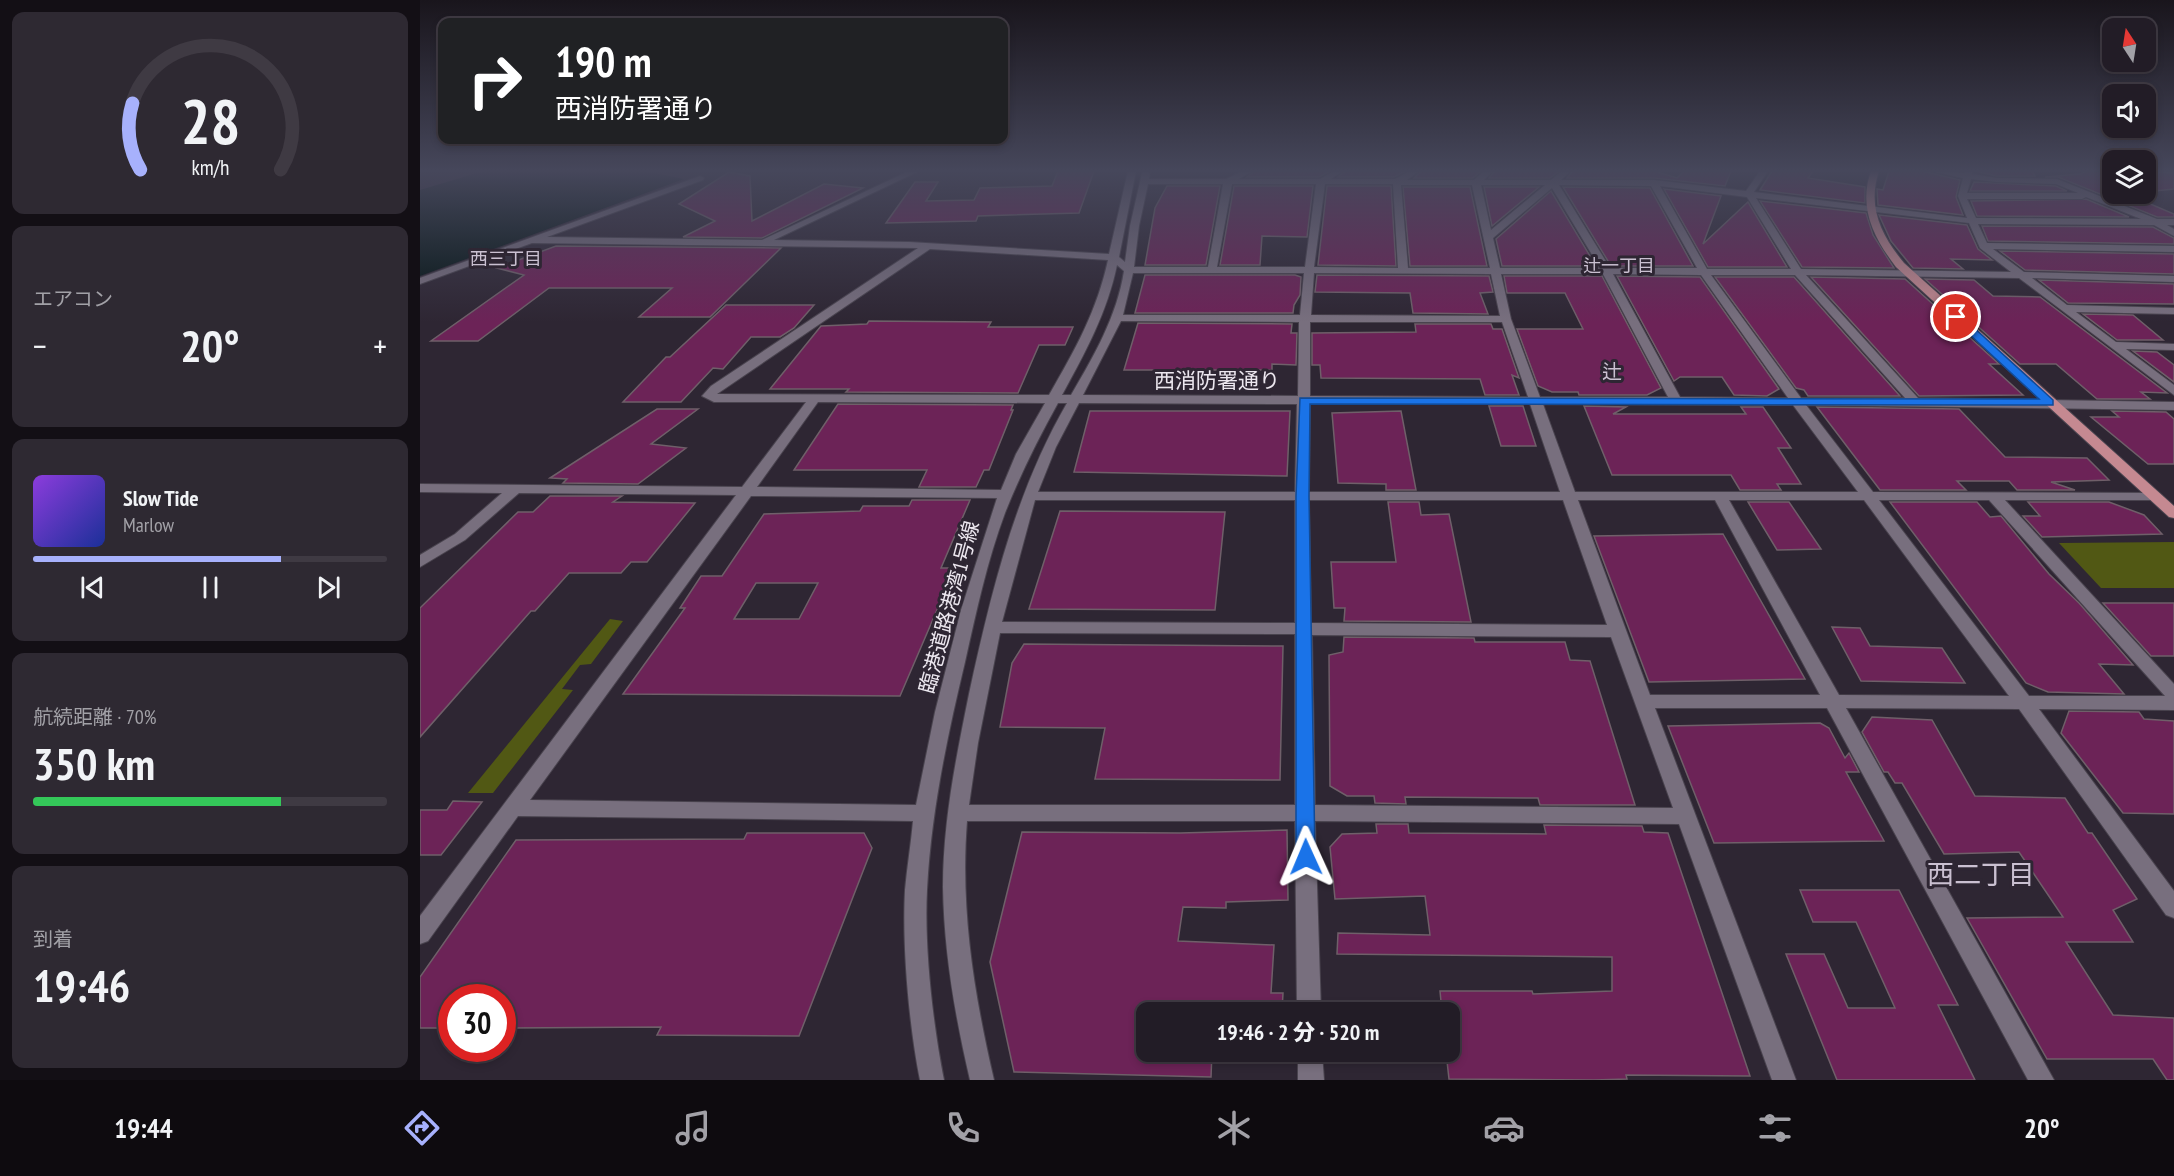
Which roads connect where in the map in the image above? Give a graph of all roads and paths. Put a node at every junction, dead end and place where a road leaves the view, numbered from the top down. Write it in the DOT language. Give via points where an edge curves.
graph roads {
  1 [pos="582,221"];
  2 [pos="808,221"];
  3 [pos="1122,221"];
  4 [pos="1136,221"];
  5 [pos="1221,221"];
  6 [pos="1316,221"];
  7 [pos="1400,221"];
  8 [pos="1485,221"];
  9 [pos="1507,221"];
  10 [pos="1576,221"];
  11 [pos="1678,221"];
  12 [pos="1767,221"];
  13 [pos="1874,221"];
  14 [pos="1972,221"];
  15 [pos="2046,221"];
  16 [pos="2156,222"];
  17 [pos="2174,222"];
  18 [pos="2174,233"];
  19 [pos="1488,237"];
  20 [pos="531,240"];
  21 [pos="764,242"];
  22 [pos="928,246"];
  23 [pos="1983,246"];
  24 [pos="2174,249"];
  25 [pos="1114,258"];
  26 [pos="1129,270"];
  27 [pos="1212,270"];
  28 [pos="1309,270"];
  29 [pos="1403,271"];
  30 [pos="1496,272"];
  31 [pos="1607,272"];
  32 [pos="1704,272"];
  33 [pos="1798,272"];
  34 [pos="1908,272"];
  35 [pos="2020,275"];
  36 [pos="2174,279"];
  37 [pos="420,280"];
  38 [pos="2064,308"];
  39 [pos="2174,311"];
  40 [pos="1117,318"];
  41 [pos="1506,319"];
  42 [pos="1305,320"];
  43 [pos="2113,345"];
  44 [pos="2174,347"];
  45 [pos="2174,391"];
  46 [pos="814,398"];
  47 [pos="1053,399"];
  48 [pos="1074,399"];
  49 [pos="1304,400"];
  50 [pos="1535,401"];
  51 [pos="1676,401"];
  52 [pos="1796,401"];
  53 [pos="1915,402"];
  54 [pos="2049,402"];
  55 [pos="2174,406"];
  56 [pos="420,488"];
  57 [pos="515,489"];
  58 [pos="746,491"];
  59 [pos="1006,494"];
  60 [pos="1568,495"];
  61 [pos="1030,496"];
  62 [pos="1302,496"];
  63 [pos="1993,496"];
  64 [pos="2154,496"];
  65 [pos="1720,497"];
  66 [pos="1870,497"];
  67 [pos="2174,514"];
  68 [pos="420,562"];
  69 [pos="993,627"];
  70 [pos="1304,628"];
  71 [pos="1617,631"];
  72 [pos="2174,695"];
  73 [pos="1833,700"];
  74 [pos="1643,701"];
  75 [pos="2023,701"];
  76 [pos="2174,703"];
  77 [pos="513,808"];
  78 [pos="924,813"];
  79 [pos="957,813"];
  80 [pos="1305,813"];
  81 [pos="1687,816"];
  82 [pos="2174,908"];
  83 [pos="420,934"];
  84 [pos="1310,1002"];
  85 [pos="1310,1062"];
  86 [pos="932,1080"];
  87 [pos="982,1080"];
  88 [pos="1311,1080"];
  89 [pos="1784,1080"];
  90 [pos="2042,1080"];
  1 -- 20 [label="street"];
  2 -- 21 [label="street"];
  3 -- 25 [label="street, 臨港道路港湾1号線"];
  4 -- 26 [label="street"];
  5 -- 27 [label="street"];
  6 -- 28 [label="street"];
  7 -- 29 [label="street"];
  8 -- 19 [label="street"];
  9 -- 19 [label="street"];
  10 -- 31 [label="street"];
  11 -- 32 [label="street"];
  12 -- 33 [label="street"];
  13 -- 34 [label="main road" via="1880,236"];
  14 -- 23 [label="street"];
  15 -- 16 [label="street"];
  16 -- 17 [label="street"];
  16 -- 18 [label="street"];
  19 -- 30 [label="street"];
  20 -- 21 [label="street"];
  20 -- 37 [label="street"];
  21 -- 22 [label="street"];
  22 -- 25 [label="street"];
  22 -- 46 [label="street, 西消防署通り" via="708,396"];
  23 -- 24 [label="street"];
  23 -- 35 [label="street"];
  25 -- 26 [label="street"];
  25 -- 47 [label="street, 臨港道路港湾1号線" via="1101,309"];
  26 -- 27 [label="street"];
  26 -- 40 [label="street"];
  27 -- 28 [label="street"];
  28 -- 29 [label="street"];
  28 -- 42 [label="street"];
  29 -- 30 [label="street"];
  30 -- 31 [label="street"];
  30 -- 41 [label="street"];
  31 -- 32 [label="street"];
  31 -- 51 [label="street"];
  32 -- 33 [label="street"];
  32 -- 52 [label="street"];
  33 -- 34 [label="street"];
  33 -- 53 [label="street"];
  34 -- 35 [label="street"];
  34 -- 54 [label="main road"];
  35 -- 36 [label="street"];
  35 -- 38 [label="street"];
  38 -- 39 [label="street"];
  38 -- 43 [label="street"];
  40 -- 42 [label="street"];
  40 -- 48 [label="street"];
  41 -- 42 [label="street"];
  41 -- 50 [label="street"];
  42 -- 49 [label="street"];
  43 -- 44 [label="street"];
  43 -- 45 [label="street"];
  46 -- 47 [label="street, 西消防署通り"];
  46 -- 58 [label="street"];
  47 -- 48 [label="street, 西消防署通り"];
  47 -- 59 [label="street, 臨港道路港湾1号線"];
  48 -- 49 [label="street, 西消防署通り"];
  48 -- 61 [label="street"];
  49 -- 50 [label="street, 西消防署通り"];
  49 -- 62 [label="street"];
  50 -- 51 [label="street, 西消防署通り"];
  50 -- 60 [label="street"];
  51 -- 52 [label="street, 西消防署通り"];
  52 -- 53 [label="street, 西消防署通り"];
  52 -- 66 [label="street"];
  53 -- 54 [label="street, 西消防署通り"];
  54 -- 55 [label="street, 西消防署通り"];
  54 -- 64 [label="main road"];
  56 -- 57 [label="street"];
  57 -- 58 [label="street"];
  57 -- 68 [label="street" via="460,537"];
  58 -- 59 [label="street"];
  58 -- 77 [label="street"];
  59 -- 78 [label="street, 臨港道路港湾1号線" via="969,610"];
  60 -- 62 [label="street"];
  60 -- 65 [label="street"];
  60 -- 71 [label="street"];
  61 -- 62 [label="street"];
  61 -- 69 [label="street" via="1009,557"];
  62 -- 70 [label="street"];
  63 -- 64 [label="street"];
  63 -- 66 [label="street"];
  63 -- 72 [label="street"];
  64 -- 67 [label="main road"];
  65 -- 66 [label="street"];
  65 -- 73 [label="street"];
  66 -- 75 [label="street"];
  69 -- 70 [label="street"];
  69 -- 79 [label="street"];
  70 -- 71 [label="street"];
  70 -- 80 [label="street"];
  71 -- 74 [label="street"];
  73 -- 74 [label="street"];
  73 -- 75 [label="street"];
  73 -- 90 [label="street"];
  74 -- 81 [label="street"];
  75 -- 76 [label="street"];
  75 -- 82 [label="street"];
  77 -- 78 [label="street"];
  77 -- 83 [label="street"];
  78 -- 86 [label="street, 臨港道路港湾1号線" via="916,892 918,961"];
  79 -- 80 [label="street"];
  79 -- 87 [label="street" via="957,943"];
  80 -- 81 [label="street"];
  80 -- 84 [label="street"];
  81 -- 89 [label="street"];
  85 -- 88 [label="street"];
}
